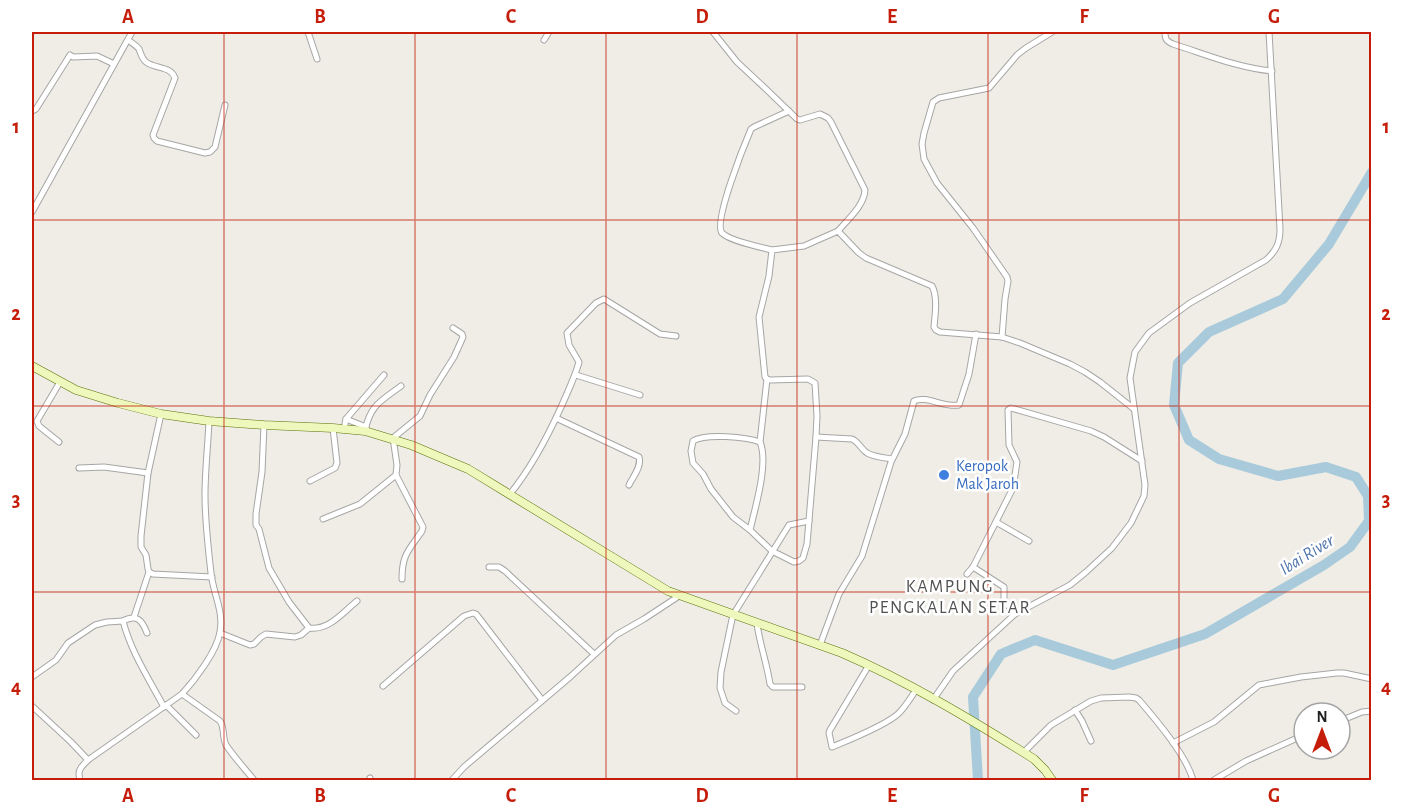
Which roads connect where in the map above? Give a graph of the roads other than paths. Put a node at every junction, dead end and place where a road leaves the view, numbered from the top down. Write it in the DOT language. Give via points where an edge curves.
graph roads {
  1 [pos="132,32"];
  2 [pos="308,32"];
  3 [pos="549,32"];
  4 [pos="713,32"];
  5 [pos="1052,32"];
  6 [pos="1165,32"];
  7 [pos="1269,32"];
  8 [pos="128,40"];
  9 [pos="544,40"];
  10 [pos="317,59"];
  11 [pos="112,63"];
  12 [pos="1267,70"];
  13 [pos="225,105"];
  14 [pos="32,111"];
  15 [pos="789,111"];
  16 [pos="32,212"];
  17 [pos="838,231"];
  18 [pos="772,250"];
  19 [pos="453,328"];
  20 [pos="976,334"];
  21 [pos="676,336"];
  22 [pos="1002,337"];
  23 [pos="32,366"];
  24 [pos="384,375"];
  25 [pos="576,375"];
  26 [pos="767,379"];
  27 [pos="60,382"];
  28 [pos="400,386"];
  29 [pos="640,395"];
  30 [pos="1134,409"];
  31 [pos="161,414"];
  32 [pos="556,418"];
  33 [pos="346,419"];
  34 [pos="209,421"];
  35 [pos="264,426"];
  36 [pos="333,428"];
  37 [pos="344,429"];
  38 [pos="365,429"];
  39 [pos="816,437"];
  40 [pos="393,438"];
  41 [pos="59,442"];
  42 [pos="760,442"];
  43 [pos="892,459"];
  44 [pos="1142,461"];
  45 [pos="79,468"];
  46 [pos="148,472"];
  47 [pos="396,476"];
  48 [pos="310,481"];
  49 [pos="629,485"];
  50 [pos="510,494"];
  51 [pos="323,519"];
  52 [pos="809,521"];
  53 [pos="996,522"];
  54 [pos="750,530"];
  55 [pos="1029,541"];
  56 [pos="772,551"];
  57 [pos="489,567"];
  58 [pos="972,567"];
  59 [pos="149,572"];
  60 [pos="967,574"];
  61 [pos="212,577"];
  62 [pos="402,579"];
  63 [pos="680,596"];
  64 [pos="357,601"];
  65 [pos="1015,614"];
  66 [pos="733,615"];
  67 [pos="134,617"];
  68 [pos="123,621"];
  69 [pos="757,624"];
  70 [pos="309,628"];
  71 [pos="147,633"];
  72 [pos="220,633"];
  73 [pos="820,645"];
  74 [pos="594,654"];
  75 [pos="869,665"];
  76 [pos="32,677"];
  77 [pos="1371,679"];
  78 [pos="383,686"];
  79 [pos="802,687"];
  80 [pos="916,690"];
  81 [pos="183,694"];
  82 [pos="542,700"];
  83 [pos="933,700"];
  84 [pos="32,706"];
  85 [pos="165,706"];
  86 [pos="1075,710"];
  87 [pos="736,711"];
  88 [pos="1371,711"];
  89 [pos="1352,716"];
  90 [pos="196,735"];
  91 [pos="1292,740"];
  92 [pos="1091,741"];
  93 [pos="1173,743"];
  94 [pos="1024,752"];
  95 [pos="88,760"];
  96 [pos="80,780"];
  97 [pos="254,780"];
  98 [pos="452,780"];
  99 [pos="1052,780"];
  100 [pos="1193,780"];
  101 [pos="1214,780"];
  1 -- 8 [label="street"];
  2 -- 10 [label="street"];
  3 -- 9 [label="street"];
  4 -- 15 [label="street" via="737,63"];
  5 -- 22 [label="street" via="1013,59 989,88 933,102 922,144 924,159 937,183 1007,277"];
  6 -- 12 [label="street" via="1167,41 1173,44"];
  7 -- 12 [label="street"];
  8 -- 11 [label="street"];
  8 -- 13 [label="street" via="147,63 174,74 153,135 157,141 210,152 215,147"];
  11 -- 14 [label="street" via="97,56 70,55"];
  11 -- 16 [label="street"];
  12 -- 30 [label="street" via="1280,229 1278,246 1266,261 1190,303 1149,333 1135,352 1131,368"];
  15 -- 17 [label="street" via="800,120 820,114 828,118 862,182 864,197"];
  15 -- 18 [label="street" via="751,129 740,153 720,227 740,242"];
  17 -- 18 [label="street" via="804,246"];
  17 -- 20 [label="street" via="866,258 934,288 936,330"];
  18 -- 26 [label="street" via="759,317"];
  19 -- 40 [label="street" via="463,337 454,357 420,416"];
  20 -- 22 [label="street"];
  20 -- 43 [label="street" via="959,405 916,399"];
  21 -- 25 [label="street" via="660,334 600,300 567,333 579,362"];
  22 -- 30 [label="street" via="1085,372"];
  23 -- 27 [label="main road"];
  24 -- 33 [label="street"];
  25 -- 29 [label="street"];
  25 -- 32 [label="street"];
  26 -- 39 [label="street" via="808,379 815,383"];
  26 -- 42 [label="street"];
  27 -- 31 [label="main road"];
  27 -- 41 [label="street" via="37,421"];
  28 -- 38 [label="street" via="371,411"];
  30 -- 44 [label="street"];
  31 -- 34 [label="main road"];
  31 -- 46 [label="street"];
  32 -- 49 [label="street" via="639,457 641,461"];
  32 -- 50 [label="street" via="528,471"];
  33 -- 37 [label="street"];
  33 -- 38 [label="street"];
  34 -- 35 [label="main road"];
  34 -- 61 [label="street" via="205,496"];
  35 -- 36 [label="main road"];
  35 -- 70 [label="street" via="256,525 269,568"];
  36 -- 37 [label="main road"];
  36 -- 48 [label="street" via="335,468"];
  37 -- 38 [label="main road"];
  38 -- 40 [label="main road"];
  39 -- 43 [label="street" via="856,440 865,452"];
  39 -- 52 [label="street"];
  40 -- 47 [label="street"];
  40 -- 50 [label="main road" via="468,469"];
  42 -- 54 [label="street" via="762,476"];
  42 -- 54 [label="street" via="732,437 698,438 691,451 693,462 720,501"];
  43 -- 73 [label="street" via="862,556 839,594"];
  44 -- 53 [label="street" via="1091,431 1011,408 1009,445 1017,466 1013,488"];
  44 -- 65 [label="street" via="1144,496 1131,523 1112,548 1070,585"];
  45 -- 46 [label="street"];
  46 -- 59 [label="street" via="140,542"];
  47 -- 51 [label="street" via="360,504"];
  47 -- 62 [label="street" via="423,526 403,561"];
  50 -- 63 [label="main road"];
  52 -- 56 [label="street" via="789,525"];
  52 -- 56 [label="street" via="803,558 794,562"];
  53 -- 55 [label="street"];
  53 -- 58 [label="street"];
  54 -- 56 [label="street"];
  56 -- 66 [label="street"];
  57 -- 74 [label="street" via="505,571"];
  58 -- 60 [label="street"];
  58 -- 65 [label="street" via="1004,587 1004,601"];
  59 -- 61 [label="street"];
  59 -- 67 [label="street"];
  61 -- 72 [label="street" via="221,617"];
  63 -- 66 [label="main road"];
  63 -- 74 [label="street" via="616,635"];
  64 -- 70 [label="street" via="326,627"];
  65 -- 83 [label="street" via="953,671"];
  66 -- 69 [label="main road"];
  66 -- 87 [label="street" via="720,688 725,703"];
  67 -- 68 [label="street"];
  67 -- 71 [label="street" via="144,624"];
  68 -- 76 [label="street" via="95,626"];
  68 -- 85 [label="street" via="138,660"];
  69 -- 73 [label="main road"];
  69 -- 79 [label="street" via="770,684"];
  70 -- 72 [label="street" via="295,637 266,634 250,645"];
  72 -- 81 [label="street" via="214,650"];
  73 -- 75 [label="main road"];
  74 -- 82 [label="street"];
  75 -- 80 [label="main road"];
  75 -- 80 [label="street" via="830,730 832,747 896,716"];
  77 -- 93 [label="street" via="1337,673 1259,685 1214,722"];
  78 -- 82 [label="street" via="464,616 473,613"];
  80 -- 83 [label="main road"];
  81 -- 85 [label="street"];
  81 -- 97 [label="street" via="220,721 226,744"];
  82 -- 98 [label="street"];
  83 -- 94 [label="main road"];
  84 -- 95 [label="street"];
  85 -- 90 [label="street"];
  85 -- 95 [label="street"];
  86 -- 92 [label="street"];
  86 -- 93 [label="street" via="1096,699 1136,698"];
  86 -- 94 [label="street" via="1052,725"];
  88 -- 89 [label="street"];
  91 -- 101 [label="street"];
  93 -- 100 [label="street"];
  94 -- 99 [label="main road" via="1041,764"];
  95 -- 96 [label="street" via="79,769"];
}
